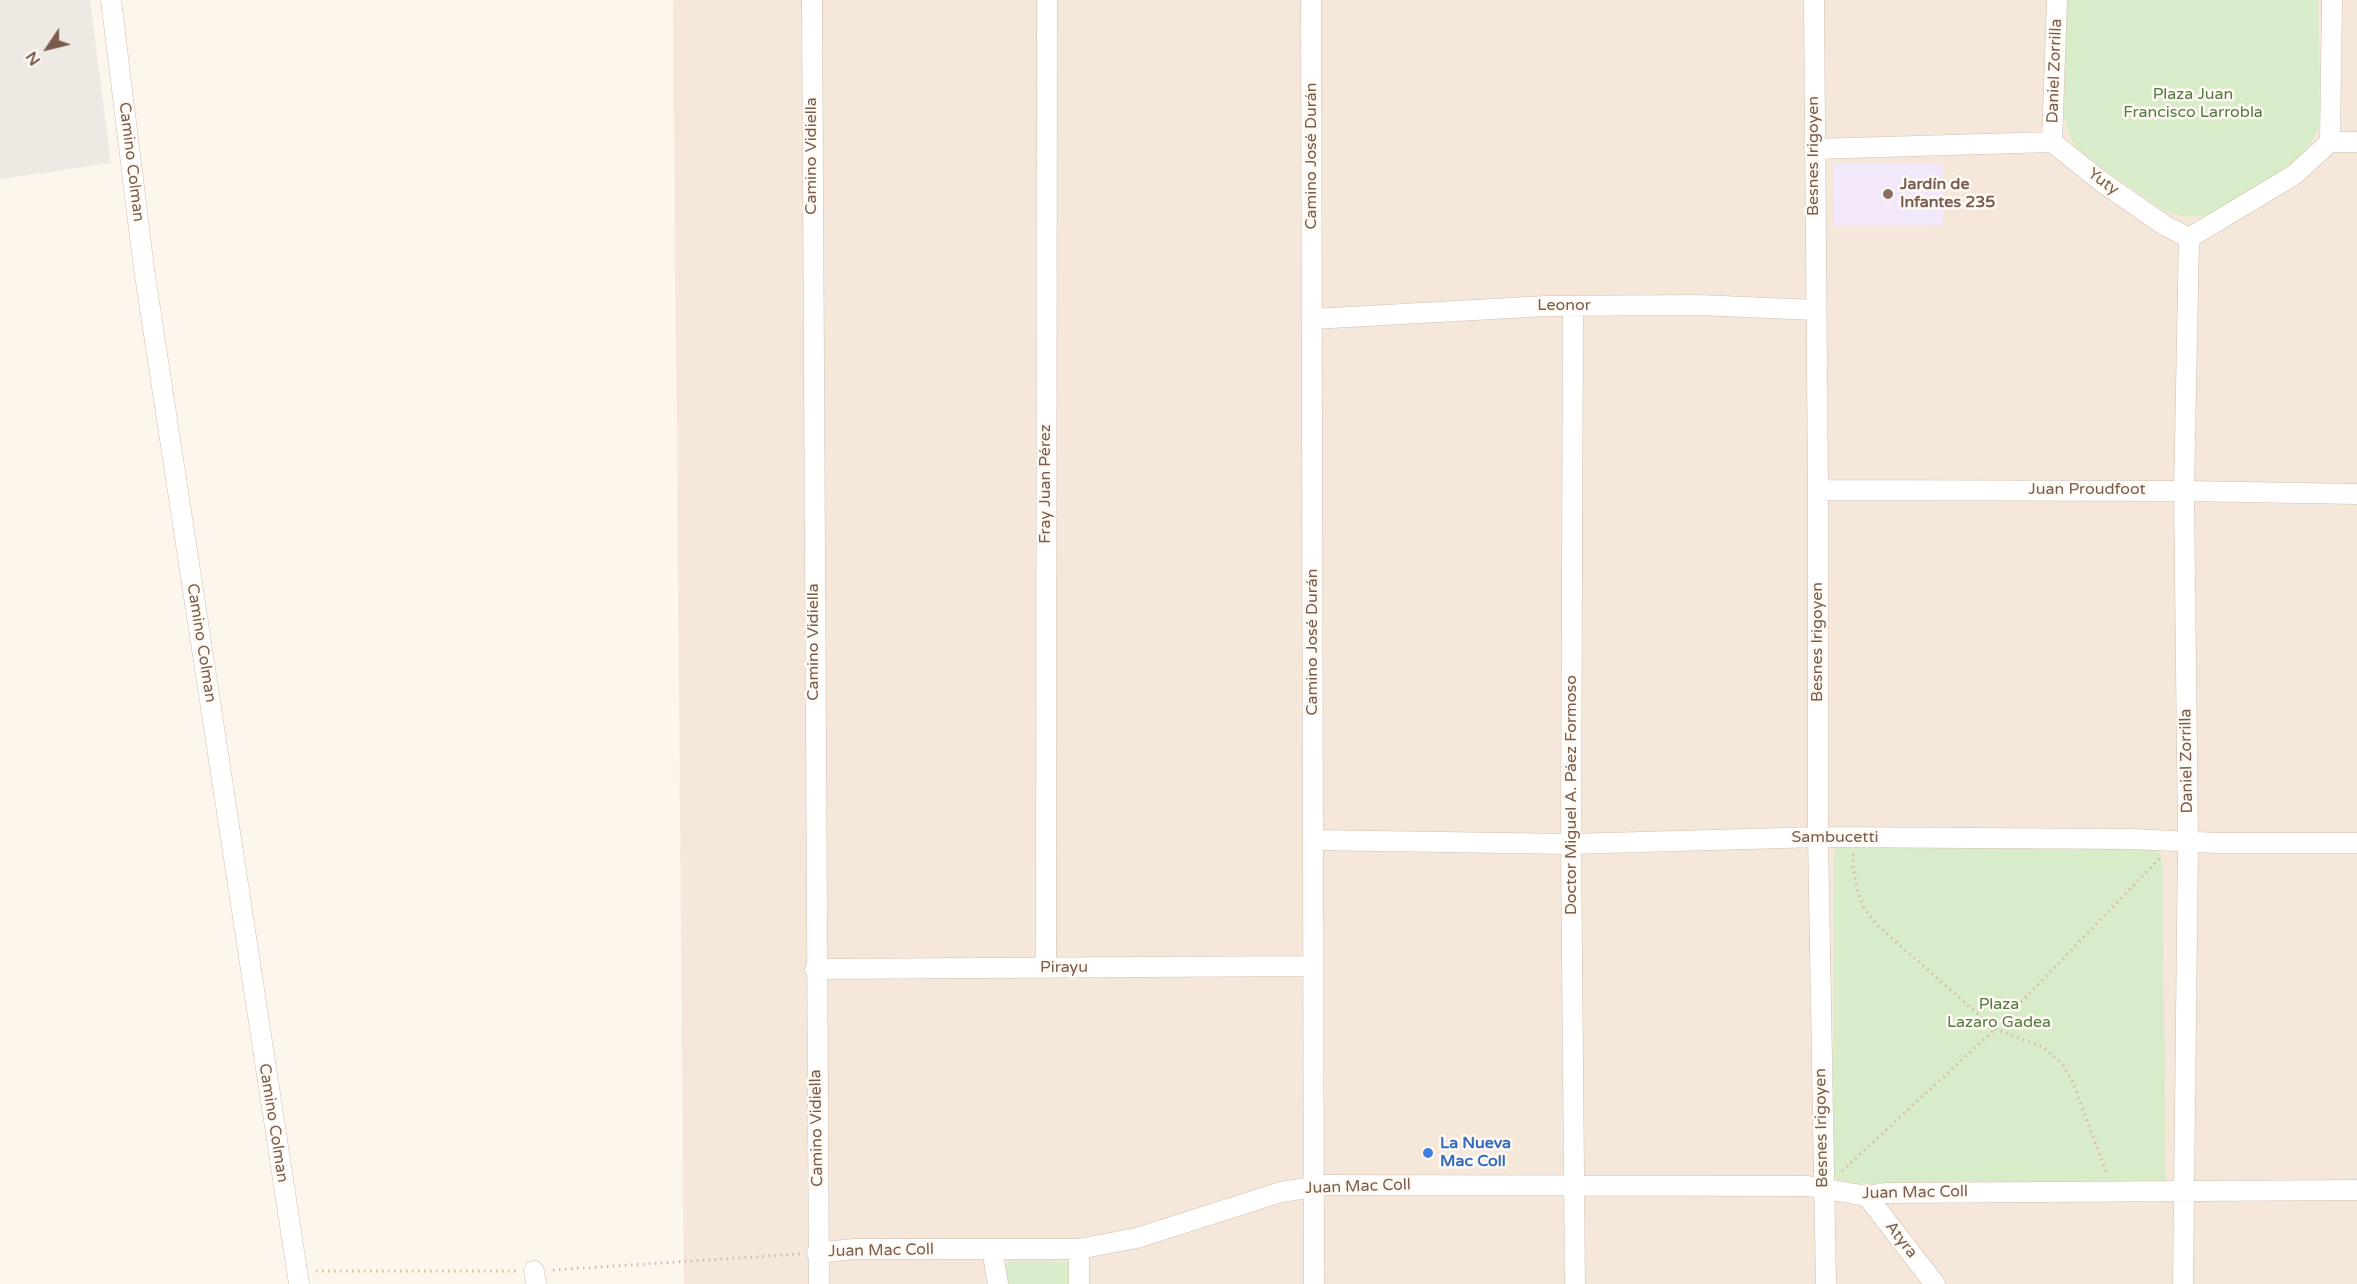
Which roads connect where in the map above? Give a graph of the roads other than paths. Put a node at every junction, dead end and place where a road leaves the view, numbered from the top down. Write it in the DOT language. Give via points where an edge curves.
graph roads {
  1 [pos="111,0"];
  2 [pos="812,0"];
  3 [pos="1047,0"];
  4 [pos="1311,0"];
  5 [pos="1814,0"];
  6 [pos="2057,0"];
  7 [pos="2332,0"];
  8 [pos="2052,142"];
  9 [pos="2330,142"];
  10 [pos="2357,142"];
  11 [pos="1814,149"];
  12 [pos="2189,238"];
  13 [pos="1573,306"];
  14 [pos="1816,310"];
  15 [pos="1313,319"];
  16 [pos="1818,490"];
  17 [pos="2184,490"];
  18 [pos="2357,494"];
  19 [pos="1818,837"];
  20 [pos="1313,840"];
  21 [pos="2182,841"];
  22 [pos="2357,843"];
  23 [pos="1570,844"];
  24 [pos="1313,966"];
  25 [pos="815,969"];
  26 [pos="1046,969"];
  27 [pos="1315,1186"];
  28 [pos="1575,1186"];
  29 [pos="1823,1189"];
  30 [pos="2357,1190"];
  31 [pos="2184,1191"];
  32 [pos="1867,1196"];
  33 [pos="1079,1249"];
  34 [pos="992,1250"];
  35 [pos="817,1253"];
  36 [pos="297,1278"];
  37 [pos="819,1284"];
  38 [pos="998,1284"];
  39 [pos="1079,1284"];
  40 [pos="1314,1284"];
  41 [pos="1575,1284"];
  42 [pos="1826,1284"];
  43 [pos="1935,1284"];
  44 [pos="2183,1284"];
  1 -- 36 [label="street, Camino Colman" via="146,281"];
  2 -- 25 [label="street, Camino Vidiella"];
  3 -- 26 [label="street, Fray Juan Pérez"];
  4 -- 15 [label="street, Camino José Durán"];
  5 -- 11 [label="street, Besnes Irigoyen"];
  6 -- 8 [label="street, Daniel Zorrilla"];
  7 -- 9 [label="street"];
  8 -- 11 [label="street"];
  8 -- 12 [label="street, Yuty" via="2102,182"];
  9 -- 10 [label="street"];
  9 -- 12 [label="street" via="2294,175"];
  11 -- 14 [label="street, Besnes Irigoyen"];
  12 -- 17 [label="street, Daniel Zorrilla"];
  13 -- 14 [label="street, Leonor" via="1697,305"];
  13 -- 15 [label="street, Leonor"];
  13 -- 23 [label="street, Doctor Miguel A. Páez Formoso"];
  14 -- 16 [label="street, Besnes Irigoyen"];
  15 -- 20 [label="street, Camino José Durán"];
  16 -- 17 [label="street, Juan Proudfoot"];
  16 -- 19 [label="street, Besnes Irigoyen"];
  17 -- 18 [label="street, Juan Proudfoot"];
  17 -- 21 [label="street, Daniel Zorrilla"];
  19 -- 21 [label="street, Sambucetti"];
  19 -- 23 [label="street, Sambucetti"];
  19 -- 29 [label="street, Besnes Irigoyen"];
  20 -- 23 [label="street, Sambucetti"];
  20 -- 24 [label="street, Camino José Durán"];
  21 -- 22 [label="street, Sambucetti"];
  21 -- 31 [label="street, Daniel Zorrilla"];
  23 -- 28 [label="street, Doctor Miguel A. Páez Formoso"];
  24 -- 26 [label="street, Pirayu"];
  24 -- 27 [label="street, Camino José Durán"];
  25 -- 26 [label="street, Pirayu"];
  25 -- 35 [label="street, Camino Vidiella"];
  27 -- 28 [label="street, Juan Mac Coll"];
  27 -- 33 [label="street, Juan Mac Coll" via="1281,1192 1137,1239"];
  27 -- 40 [label="street, Camino José Durán"];
  28 -- 29 [label="street, Juan Mac Coll"];
  28 -- 41 [label="street, Doctor Miguel A. Páez Formoso"];
  29 -- 32 [label="street, Juan Mac Coll"];
  29 -- 42 [label="street, Besnes Irigoyen"];
  30 -- 31 [label="street, Juan Mac Coll"];
  31 -- 32 [label="street, Juan Mac Coll"];
  31 -- 44 [label="street, Daniel Zorrilla"];
  32 -- 43 [label="street, Atyra"];
  33 -- 34 [label="street, Juan Mac Coll"];
  33 -- 39 [label="street"];
  34 -- 35 [label="street, Juan Mac Coll"];
  34 -- 38 [label="street"];
  35 -- 37 [label="street, Camino Vidiella"];
}
